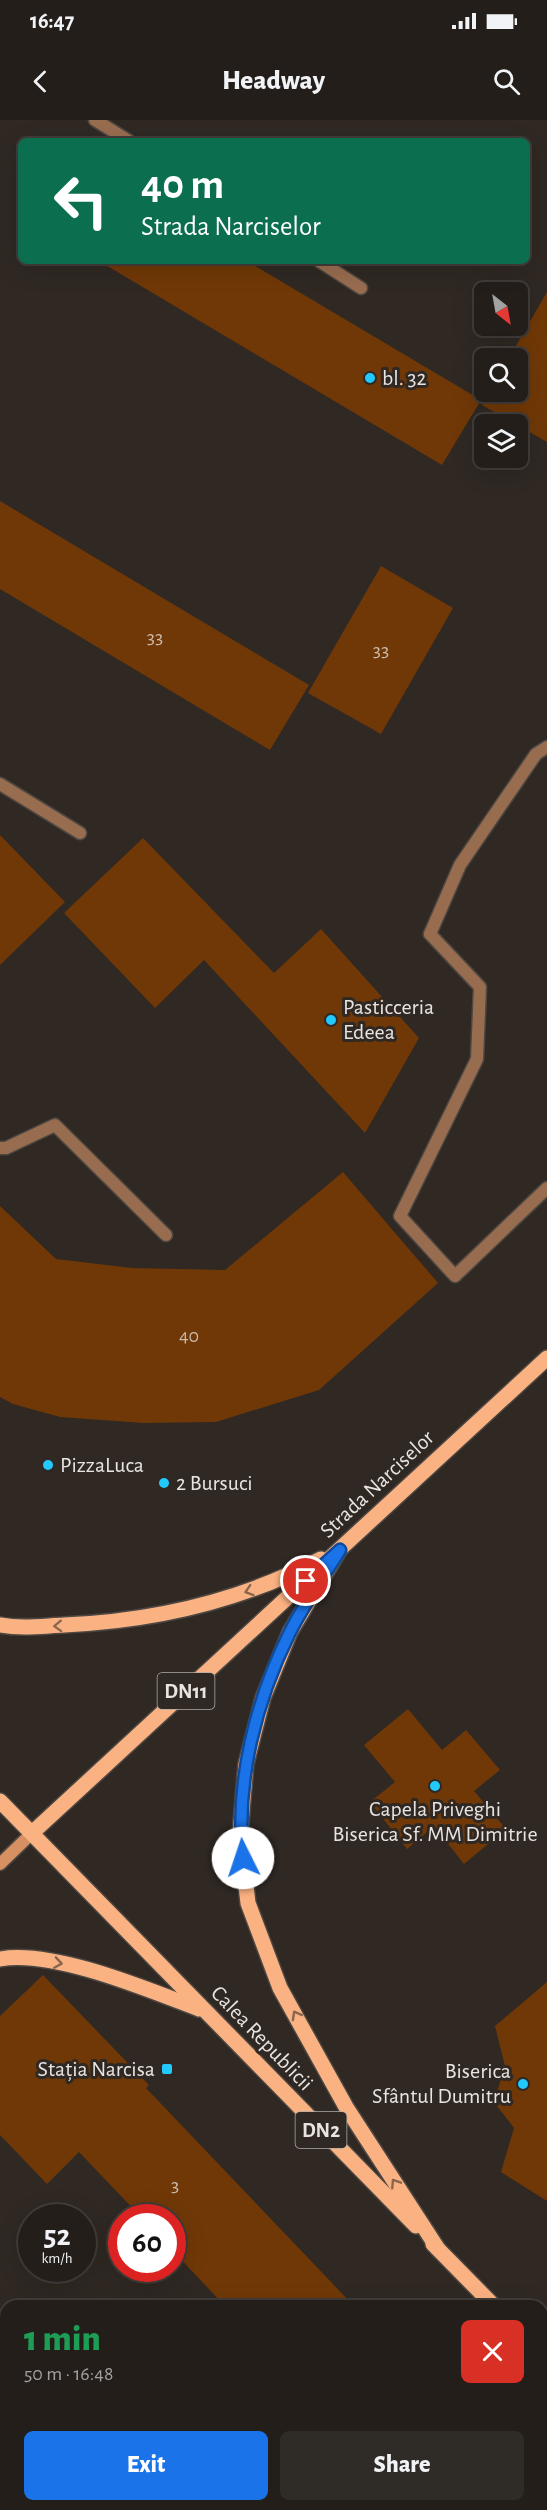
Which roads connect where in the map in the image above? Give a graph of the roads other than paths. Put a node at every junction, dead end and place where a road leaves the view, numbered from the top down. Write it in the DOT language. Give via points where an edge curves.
graph roads {
  1 [pos="95,120"];
  2 [pos="124,138"];
  3 [pos="324,264"];
  4 [pos="361,288"];
  5 [pos="547,747"];
  6 [pos="0,784"];
  7 [pos="80,833"];
  8 [pos="0,1148"];
  9 [pos="547,1188"];
  10 [pos="166,1236"];
  11 [pos="547,1358"];
  12 [pos="340,1550"];
  13 [pos="0,1625"];
  14 [pos="0,1801"];
  15 [pos="32,1833"];
  16 [pos="0,1864"];
  17 [pos="0,1959"];
  18 [pos="204,2011"];
  19 [pos="438,2249"];
  20 [pos="488,2300"];
  1 -- 2 [label="street"];
  3 -- 4 [label="street"];
  5 -- 9 [label="street" via="536,754 460,865 430,934 480,987 477,1059 400,1216 455,1276"];
  6 -- 7 [label="street"];
  8 -- 10 [label="street" via="54,1125"];
  11 -- 12 [label="main road, Strada Narciselor / DN11"];
  12 -- 13 [label="main road, DN11, one-way" via="278,1582 200,1607 115,1623 18,1628"];
  12 -- 15 [label="main road, Strada Narciselor / DN11"];
  19 -- 12 [label="main road, DN11, one-way" via="346,2107 280,1988 248,1904 240,1835 246,1764 263,1698 290,1632"];
  14 -- 15 [label="main road, Calea Republicii / DN2"];
  15 -- 16 [label="street, Strada Narciselor"];
  15 -- 18 [label="main road, Calea Republicii / DN2"];
  17 -- 18 [label="main road, one-way" via="62,1963 116,1978"];
  18 -- 19 [label="main road, Calea Republicii / DN2"];
  19 -- 20 [label="main road, Calea Republicii / DN2"];
}
